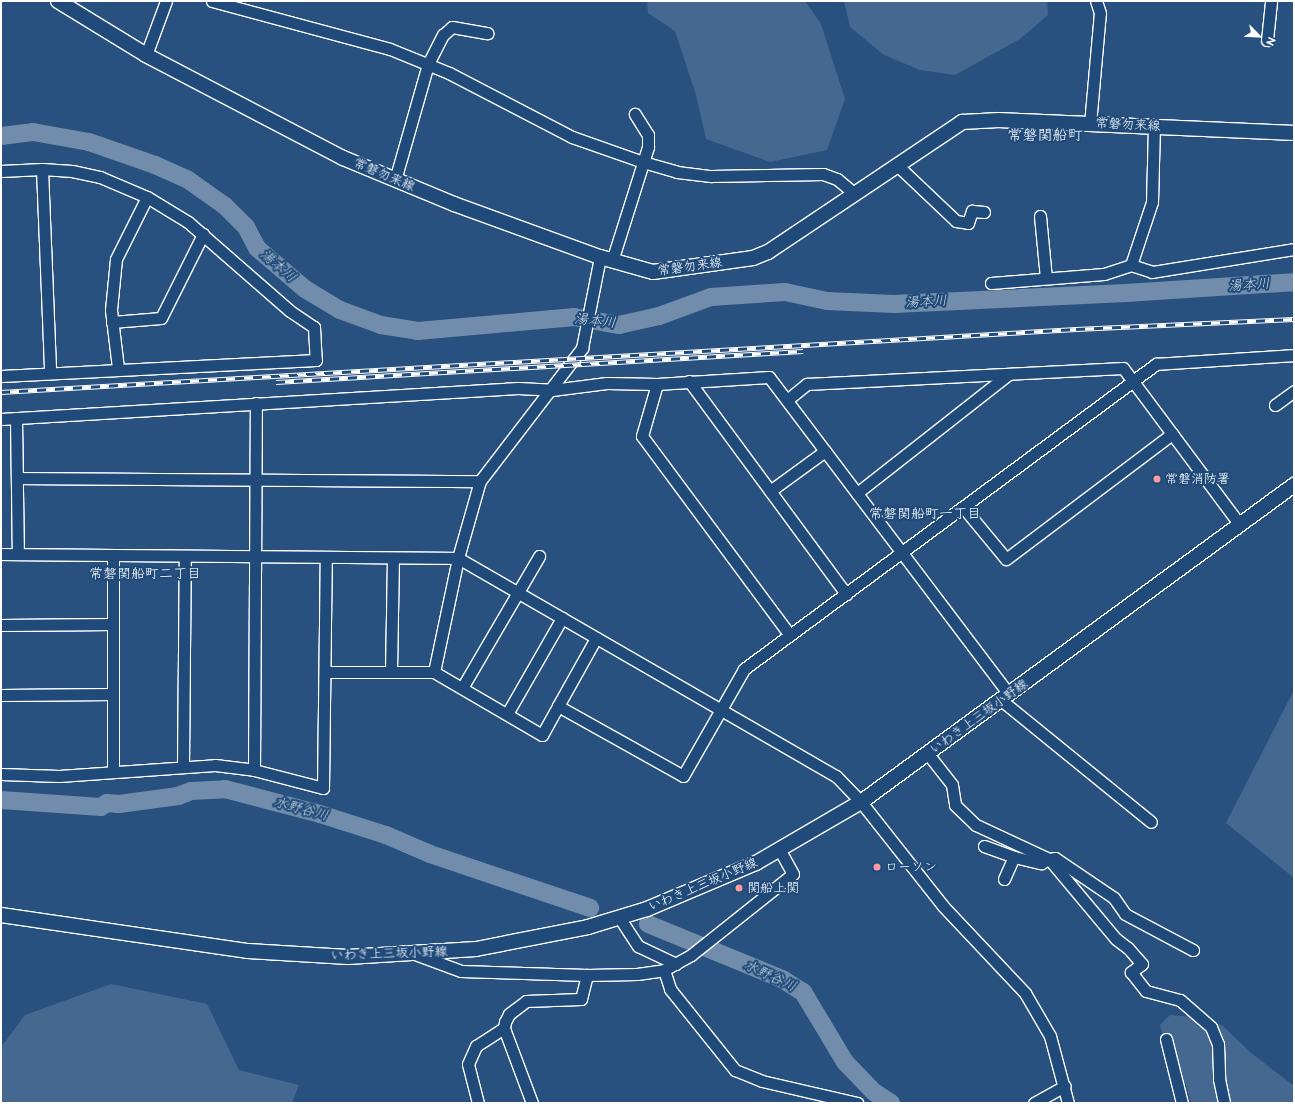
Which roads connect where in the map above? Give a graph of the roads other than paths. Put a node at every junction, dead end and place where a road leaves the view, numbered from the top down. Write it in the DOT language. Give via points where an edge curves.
graph roads {
  1 [pos="58,1"];
  2 [pos="166,1"];
  3 [pos="212,1"];
  4 [pos="1096,1"];
  5 [pos="1271,1"];
  6 [pos="487,33"];
  7 [pos="1267,40"];
  8 [pos="146,55"];
  9 [pos="428,64"];
  10 [pos="635,114"];
  11 [pos="1090,124"];
  12 [pos="1154,126"];
  13 [pos="1294,133"];
  14 [pos="643,162"];
  15 [pos="897,164"];
  16 [pos="42,168"];
  17 [pos="1,171"];
  18 [pos="395,180"];
  19 [pos="855,194"];
  20 [pos="147,197"];
  21 [pos="984,212"];
  22 [pos="1040,216"];
  23 [pos="203,234"];
  24 [pos="1294,250"];
  25 [pos="606,259"];
  26 [pos="1131,265"];
  27 [pos="1046,278"];
  28 [pos="990,283"];
  29 [pos="112,322"];
  30 [pos="1294,356"];
  31 [pos="118,368"];
  32 [pos="50,372"];
  33 [pos="1010,374"];
  34 [pos="1,376"];
  35 [pos="689,381"];
  36 [pos="1132,381"];
  37 [pos="657,384"];
  38 [pos="552,390"];
  39 [pos="1294,391"];
  40 [pos="787,400"];
  41 [pos="256,403"];
  42 [pos="1275,405"];
  43 [pos="1,418"];
  44 [pos="16,418"];
  45 [pos="1172,434"];
  46 [pos="825,451"];
  47 [pos="17,478"];
  48 [pos="256,478"];
  49 [pos="480,481"];
  50 [pos="1294,485"];
  51 [pos="770,491"];
  52 [pos="857,493"];
  53 [pos="963,507"];
  54 [pos="1240,525"];
  55 [pos="902,553"];
  56 [pos="1,554"];
  57 [pos="18,554"];
  58 [pos="113,555"];
  59 [pos="185,556"];
  60 [pos="255,556"];
  61 [pos="539,556"];
  62 [pos="326,558"];
  63 [pos="393,558"];
  64 [pos="458,558"];
  65 [pos="517,593"];
  66 [pos="846,594"];
  67 [pos="562,618"];
  68 [pos="113,624"];
  69 [pos="1,625"];
  70 [pos="790,635"];
  71 [pos="596,638"];
  72 [pos="326,672"];
  73 [pos="391,672"];
  74 [pos="434,672"];
  75 [pos="462,688"];
  76 [pos="1,694"];
  77 [pos="113,694"];
  78 [pos="1005,697"];
  79 [pos="558,706"];
  80 [pos="721,710"];
  81 [pos="507,714"];
  82 [pos="928,754"];
  83 [pos="183,766"];
  84 [pos="254,770"];
  85 [pos="113,771"];
  86 [pos="1,774"];
  87 [pos="861,802"];
  88 [pos="1151,822"];
  89 [pos="984,846"];
  90 [pos="780,851"];
  91 [pos="1014,857"];
  92 [pos="1049,859"];
  93 [pos="1004,879"];
  94 [pos="1,915"];
  95 [pos="619,917"];
  96 [pos="1193,950"];
  97 [pos="415,954"];
  98 [pos="676,964"];
  99 [pos="664,970"];
  100 [pos="587,975"];
  101 [pos="504,1028"];
  102 [pos="1166,1039"];
  103 [pos="1065,1086"];
  104 [pos="478,1103"];
  105 [pos="532,1103"];
  106 [pos="857,1103"];
  107 [pos="1034,1103"];
  108 [pos="1068,1103"];
  109 [pos="1182,1103"];
  110 [pos="1224,1103"];
  1 -- 8 [label="main road, 常磐勿来線"];
  2 -- 8 [label="street"];
  3 -- 9 [label="street" via="359,40"];
  4 -- 11 [label="street" via="1100,13"];
  5 -- 7 [label="street"];
  6 -- 9 [label="street" via="452,27 448,29"];
  8 -- 18 [label="main road, 常磐勿来線" via="343,158"];
  9 -- 14 [label="street" via="572,137"];
  9 -- 18 [label="street"];
  10 -- 14 [label="street" via="648,135 648,147"];
  11 -- 12 [label="main road, 常磐勿来線"];
  11 -- 15 [label="main road, 常磐勿来線" via="999,120 962,122"];
  12 -- 13 [label="main road, 常磐勿来線"];
  12 -- 26 [label="street" via="1152,202"];
  14 -- 19 [label="street" via="677,172 711,176 823,174 837,178"];
  14 -- 25 [label="street"];
  15 -- 19 [label="main road, 常磐勿来線"];
  15 -- 21 [label="street" via="956,221 968,223 972,210"];
  16 -- 17 [label="street"];
  16 -- 20 [label="street" via="100,177"];
  16 -- 32 [label="street"];
  18 -- 25 [label="main road, 常磐勿来線"];
  19 -- 25 [label="main road, 常磐勿来線" via="785,242 753,258 666,272 642,271"];
  20 -- 23 [label="street"];
  20 -- 29 [label="street" via="116,259"];
  22 -- 27 [label="street"];
  23 -- 29 [label="street" via="161,318"];
  23 -- 31 [label="street" via="264,290 314,327 316,360"];
  24 -- 26 [label="street" via="1152,272"];
  25 -- 38 [label="street" via="592,298 585,340 572,365"];
  26 -- 27 [label="street" via="1104,274"];
  27 -- 28 [label="street"];
  29 -- 31 [label="street"];
  30 -- 36 [label="street" via="1156,364"];
  31 -- 32 [label="street"];
  32 -- 34 [label="street"];
  33 -- 36 [label="street" via="1123,368"];
  33 -- 40 [label="street" via="807,384"];
  33 -- 52 [label="street"];
  35 -- 37 [label="street"];
  35 -- 40 [label="street" via="769,377"];
  35 -- 51 [label="street"];
  36 -- 45 [label="street"];
  36 -- 53 [label="street"];
  37 -- 38 [label="street" via="607,383"];
  37 -- 70 [label="street" via="642,436"];
  38 -- 41 [label="street" via="518,388"];
  38 -- 49 [label="street"];
  39 -- 42 [label="street"];
  40 -- 46 [label="street"];
  41 -- 44 [label="street"];
  41 -- 48 [label="street"];
  43 -- 44 [label="street"];
  44 -- 47 [label="street"];
  45 -- 53 [label="street" via="1006,559"];
  45 -- 54 [label="street"];
  46 -- 51 [label="street"];
  46 -- 52 [label="street"];
  47 -- 48 [label="street"];
  47 -- 57 [label="street"];
  48 -- 49 [label="street"];
  48 -- 60 [label="street"];
  49 -- 64 [label="street"];
  50 -- 54 [label="main road, いわき上三坂小野線"];
  51 -- 66 [label="street"];
  52 -- 55 [label="street"];
  53 -- 55 [label="street"];
  54 -- 78 [label="main road, いわき上三坂小野線"];
  55 -- 66 [label="street"];
  55 -- 78 [label="street"];
  56 -- 57 [label="street"];
  57 -- 58 [label="street"];
  58 -- 59 [label="street"];
  58 -- 68 [label="street"];
  59 -- 60 [label="street"];
  59 -- 83 [label="street"];
  60 -- 62 [label="street"];
  60 -- 84 [label="street"];
  61 -- 65 [label="street"];
  62 -- 63 [label="street"];
  62 -- 72 [label="street"];
  63 -- 64 [label="street"];
  63 -- 73 [label="street"];
  64 -- 65 [label="street"];
  64 -- 74 [label="street"];
  65 -- 67 [label="street"];
  65 -- 75 [label="street"];
  66 -- 70 [label="street"];
  67 -- 71 [label="street"];
  67 -- 81 [label="street"];
  68 -- 69 [label="street"];
  68 -- 77 [label="street"];
  70 -- 80 [label="street" via="744,670"];
  71 -- 79 [label="street"];
  71 -- 80 [label="street"];
  72 -- 73 [label="street"];
  72 -- 84 [label="street" via="323,788"];
  73 -- 74 [label="street"];
  74 -- 75 [label="street"];
  75 -- 81 [label="street"];
  76 -- 77 [label="street"];
  77 -- 85 [label="street"];
  78 -- 82 [label="main road, いわき上三坂小野線"];
  78 -- 88 [label="street"];
  79 -- 80 [label="street" via="683,776"];
  79 -- 81 [label="street" via="542,735"];
  80 -- 87 [label="street" via="836,776"];
  82 -- 87 [label="main road, いわき上三坂小野線"];
  82 -- 92 [label="street" via="952,785 955,805 962,814 976,825"];
  83 -- 84 [label="street" via="215,765"];
  83 -- 85 [label="street"];
  85 -- 86 [label="street" via="58,776"];
  87 -- 90 [label="main road, いわき上三坂小野線"];
  87 -- 103 [label="street" via="943,906 1025,993 1050,1036"];
  89 -- 91 [label="street"];
  90 -- 95 [label="main road, いわき上三坂小野線" via="730,875"];
  90 -- 98 [label="street" via="793,874 692,955"];
  91 -- 92 [label="street" via="1041,863"];
  91 -- 93 [label="street"];
  92 -- 96 [label="street" via="1055,858 1114,898 1125,914"];
  92 -- 110 [label="street" via="1116,939 1142,964 1131,972 1146,991 1180,1000 1211,1027 1218,1044 1219,1079"];
  94 -- 97 [label="main road, いわき上三坂小野線" via="255,952 348,957"];
  95 -- 97 [label="main road, いわき上三坂小野線" via="588,927 521,941 476,949"];
  95 -- 98 [label="street" via="638,946"];
  97 -- 100 [label="street" via="461,971"];
  98 -- 99 [label="street"];
  99 -- 100 [label="street" via="637,974"];
  99 -- 106 [label="street" via="670,989 735,1070 762,1081"];
  100 -- 101 [label="street" via="581,999 526,1001 509,1014"];
  101 -- 104 [label="street" via="476,1046 468,1064"];
  101 -- 105 [label="street"];
  102 -- 109 [label="street"];
  103 -- 107 [label="street"];
  103 -- 108 [label="street"];
}
